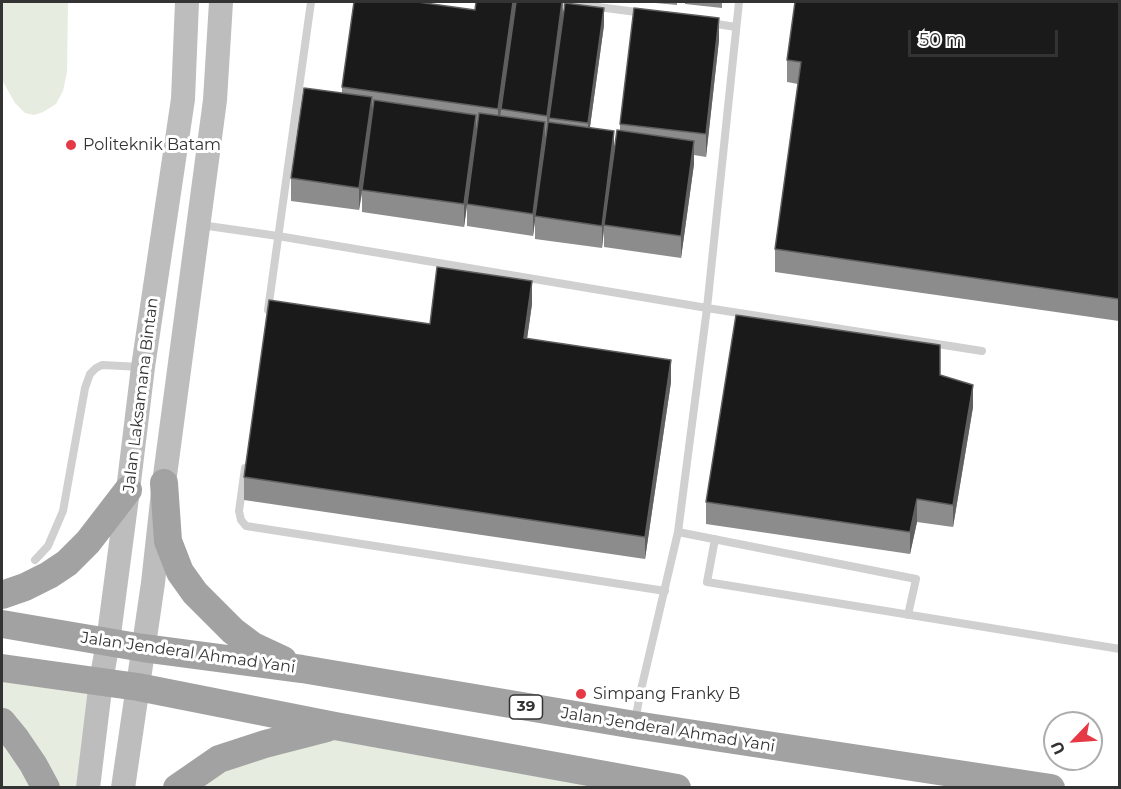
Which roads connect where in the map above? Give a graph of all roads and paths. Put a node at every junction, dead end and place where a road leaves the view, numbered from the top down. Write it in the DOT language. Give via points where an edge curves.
graph roads {
  1 [pos="187,2"];
  2 [pos="221,2"];
  3 [pos="311,2"];
  4 [pos="560,2"];
  5 [pos="739,2"];
  6 [pos="654,15"];
  7 [pos="701,22"];
  8 [pos="736,27"];
  9 [pos="183,99"];
  10 [pos="215,100"];
  11 [pos="198,224"];
  12 [pos="278,236"];
  13 [pos="707,308"];
  14 [pos="267,316"];
  15 [pos="982,351"];
  16 [pos="143,367"];
  17 [pos="247,453"];
  18 [pos="164,483"];
  19 [pos="128,490"];
  20 [pos="678,532"];
  21 [pos="715,539"];
  22 [pos="35,560"];
  23 [pos="665,591"];
  24 [pos="2,595"];
  25 [pos="908,615"];
  26 [pos="2,624"];
  27 [pos="108,642"];
  28 [pos="143,648"];
  29 [pos="1119,649"];
  30 [pos="2,668"];
  31 [pos="302,669"];
  32 [pos="101,681"];
  33 [pos="138,687"];
  34 [pos="2,722"];
  35 [pos="635,725"];
  36 [pos="335,726"];
  37 [pos="46,788"];
  38 [pos="88,788"];
  39 [pos="123,788"];
  40 [pos="177,788"];
  41 [pos="677,788"];
  42 [pos="1051,788"];
  1 -- 9 [label="main road, Jalan Laksamana Bintan"];
  2 -- 10 [label="main road, Jalan Laksamana Bintan"];
  3 -- 12 [label="lane"];
  4 -- 6 [label="lane"];
  5 -- 8 [label="lane"];
  7 -- 8 [label="lane"];
  8 -- 13 [label="lane"];
  9 -- 10 [label="main road"];
  9 -- 16 [label="main road, Jalan Laksamana Bintan"];
  10 -- 11 [label="main road, Jalan Laksamana Bintan"];
  11 -- 12 [label="lane"];
  11 -- 18 [label="main road, Jalan Laksamana Bintan"];
  12 -- 13 [label="lane"];
  12 -- 14 [label="lane"];
  13 -- 15 [label="lane"];
  13 -- 20 [label="lane"];
  16 -- 19 [label="main road, Jalan Laksamana Bintan"];
  16 -- 22 [label="lane" via="102,365 90,374 63,511 48,546"];
  17 -- 23 [label="lane" via="239,511 246,526"];
  18 -- 28 [label="main road, Jalan Laksamana Bintan"];
  18 -- 31 [label="highway" via="168,541 180,572 195,593 253,646"];
  19 -- 24 [label="highway" via="67,563 49,576"];
  19 -- 27 [label="main road, Jalan Laksamana Bintan"];
  20 -- 21 [label="lane"];
  20 -- 23 [label="lane"];
  21 -- 25 [label="lane" via="916,579"];
  21 -- 25 [label="lane" via="707,582"];
  23 -- 35 [label="lane"];
  25 -- 29 [label="lane"];
  26 -- 27 [label="highway, Jalan Jenderal Ahmad Yani / 39"];
  27 -- 28 [label="highway, Jalan Jenderal Ahmad Yani / 39"];
  27 -- 32 [label="main road, Jalan Laksamana Bintan"];
  28 -- 31 [label="highway, Jalan Jenderal Ahmad Yani / 39"];
  28 -- 33 [label="main road, Jalan Laksamana Bintan"];
  30 -- 32 [label="highway"];
  31 -- 35 [label="highway, Jalan Jenderal Ahmad Yani / 39"];
  32 -- 33 [label="highway"];
  32 -- 38 [label="main road, Jalan Laksamana Bintan"];
  33 -- 36 [label="highway"];
  33 -- 39 [label="main road, Jalan Laksamana Bintan"];
  34 -- 37 [label="highway"];
  35 -- 42 [label="highway, Jalan Jenderal Ahmad Yani / 39"];
  36 -- 40 [label="highway" via="219,759"];
  36 -- 41 [label="highway"];
}
